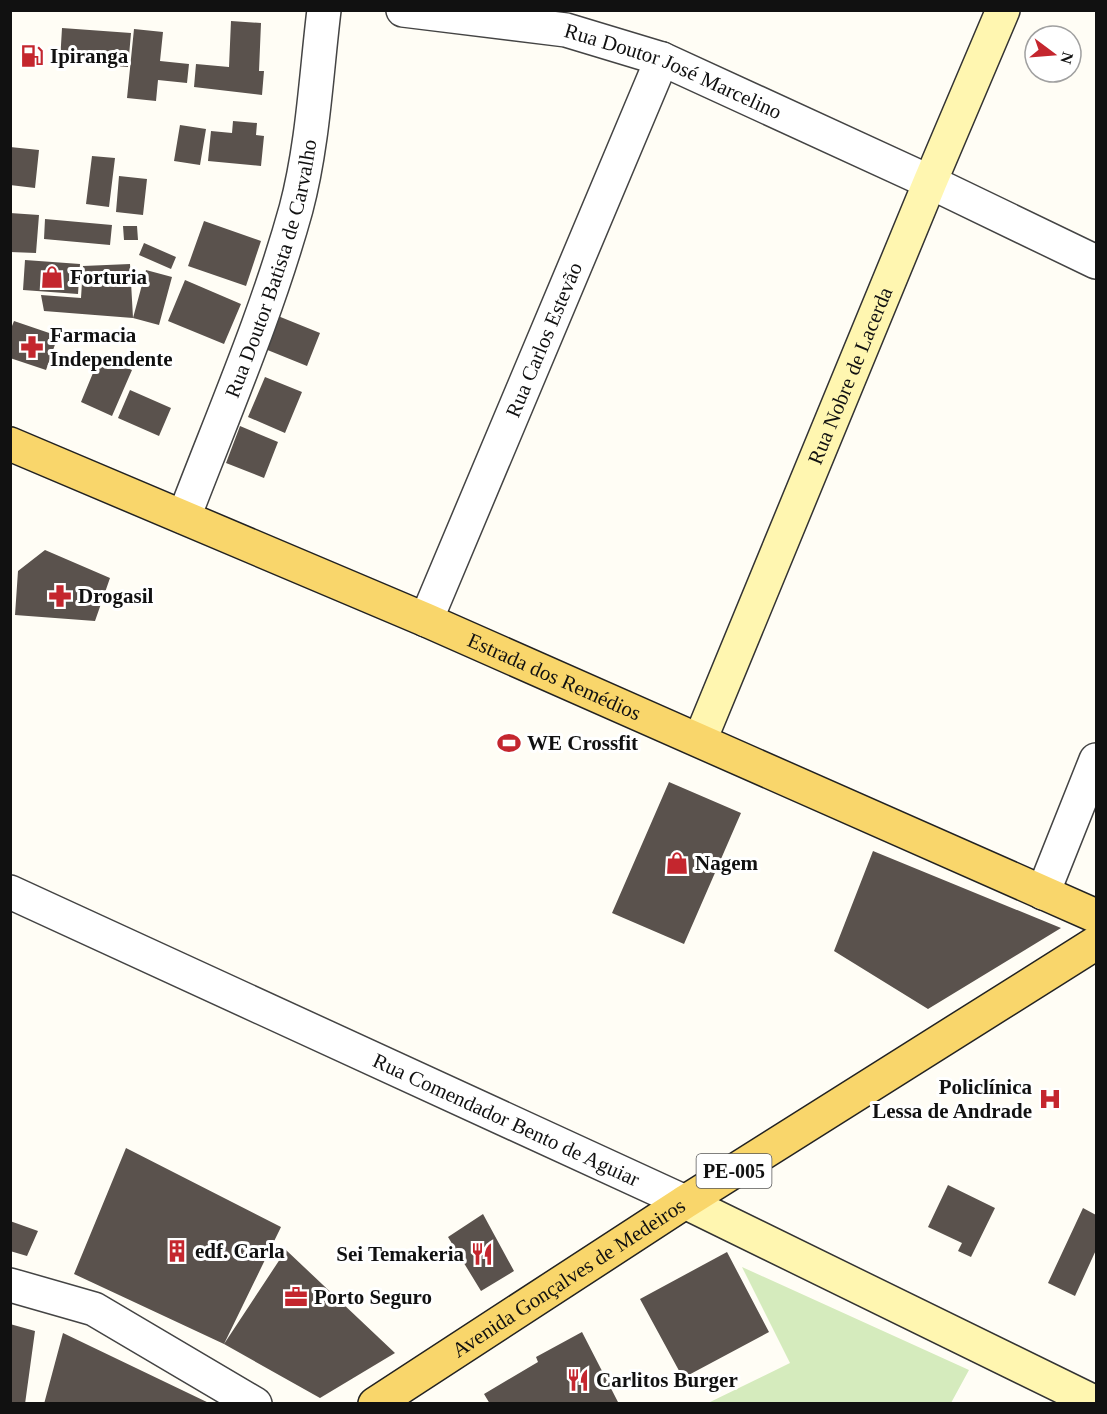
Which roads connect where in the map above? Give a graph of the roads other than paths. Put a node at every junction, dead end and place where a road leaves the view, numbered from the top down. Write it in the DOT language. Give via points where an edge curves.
graph roads {
  1 [pos="324,10"];
  2 [pos="403,10"];
  3 [pos="1003,10"];
  4 [pos="662,59"];
  5 [pos="930,182"];
  6 [pos="1096,262"];
  7 [pos="10,444"];
  8 [pos="184,517"];
  9 [pos="426,620"];
  10 [pos="700,740"];
  11 [pos="1096,760"];
  12 [pos="10,892"];
  13 [pos="1043,893"];
  14 [pos="1096,916"];
  15 [pos="1096,943"];
  16 [pos="685,1202"];
  17 [pos="10,1285"];
  18 [pos="1096,1403"];
  19 [pos="255,1404"];
  20 [pos="375,1404"];
  1 -- 8 [label="street, Rua Doutor Batista de Carvalho" via="309,138 296,206 274,284"];
  2 -- 4 [label="street, Rua Doutor José Marcelino" via="566,30"];
  3 -- 5 [label="street, Rua Nobre de Lacerda"];
  4 -- 5 [label="street, Rua Doutor José Marcelino"];
  4 -- 9 [label="street, Rua Carlos Estevão"];
  5 -- 6 [label="street, Rua Doutor José Marcelino"];
  5 -- 10 [label="street, Rua Nobre de Lacerda"];
  7 -- 8 [label="main road, Estrada dos Remédios"];
  8 -- 9 [label="main road, Estrada dos Remédios"];
  9 -- 10 [label="main road, Estrada dos Remédios"];
  10 -- 13 [label="main road, Estrada dos Remédios"];
  11 -- 13 [label="street"];
  12 -- 16 [label="street, Rua Comendador Bento de Aguiar"];
  13 -- 14 [label="main road, Estrada dos Remédios"];
  15 -- 16 [label="main road, Avenida Gonçalves de Medeiros / PE-005"];
  16 -- 18 [label="street, Rua Comendador Bento de Aguiar"];
  16 -- 20 [label="main road, Avenida Gonçalves de Medeiros / PE-005"];
  17 -- 19 [label="street" via="94,1310"];
}
